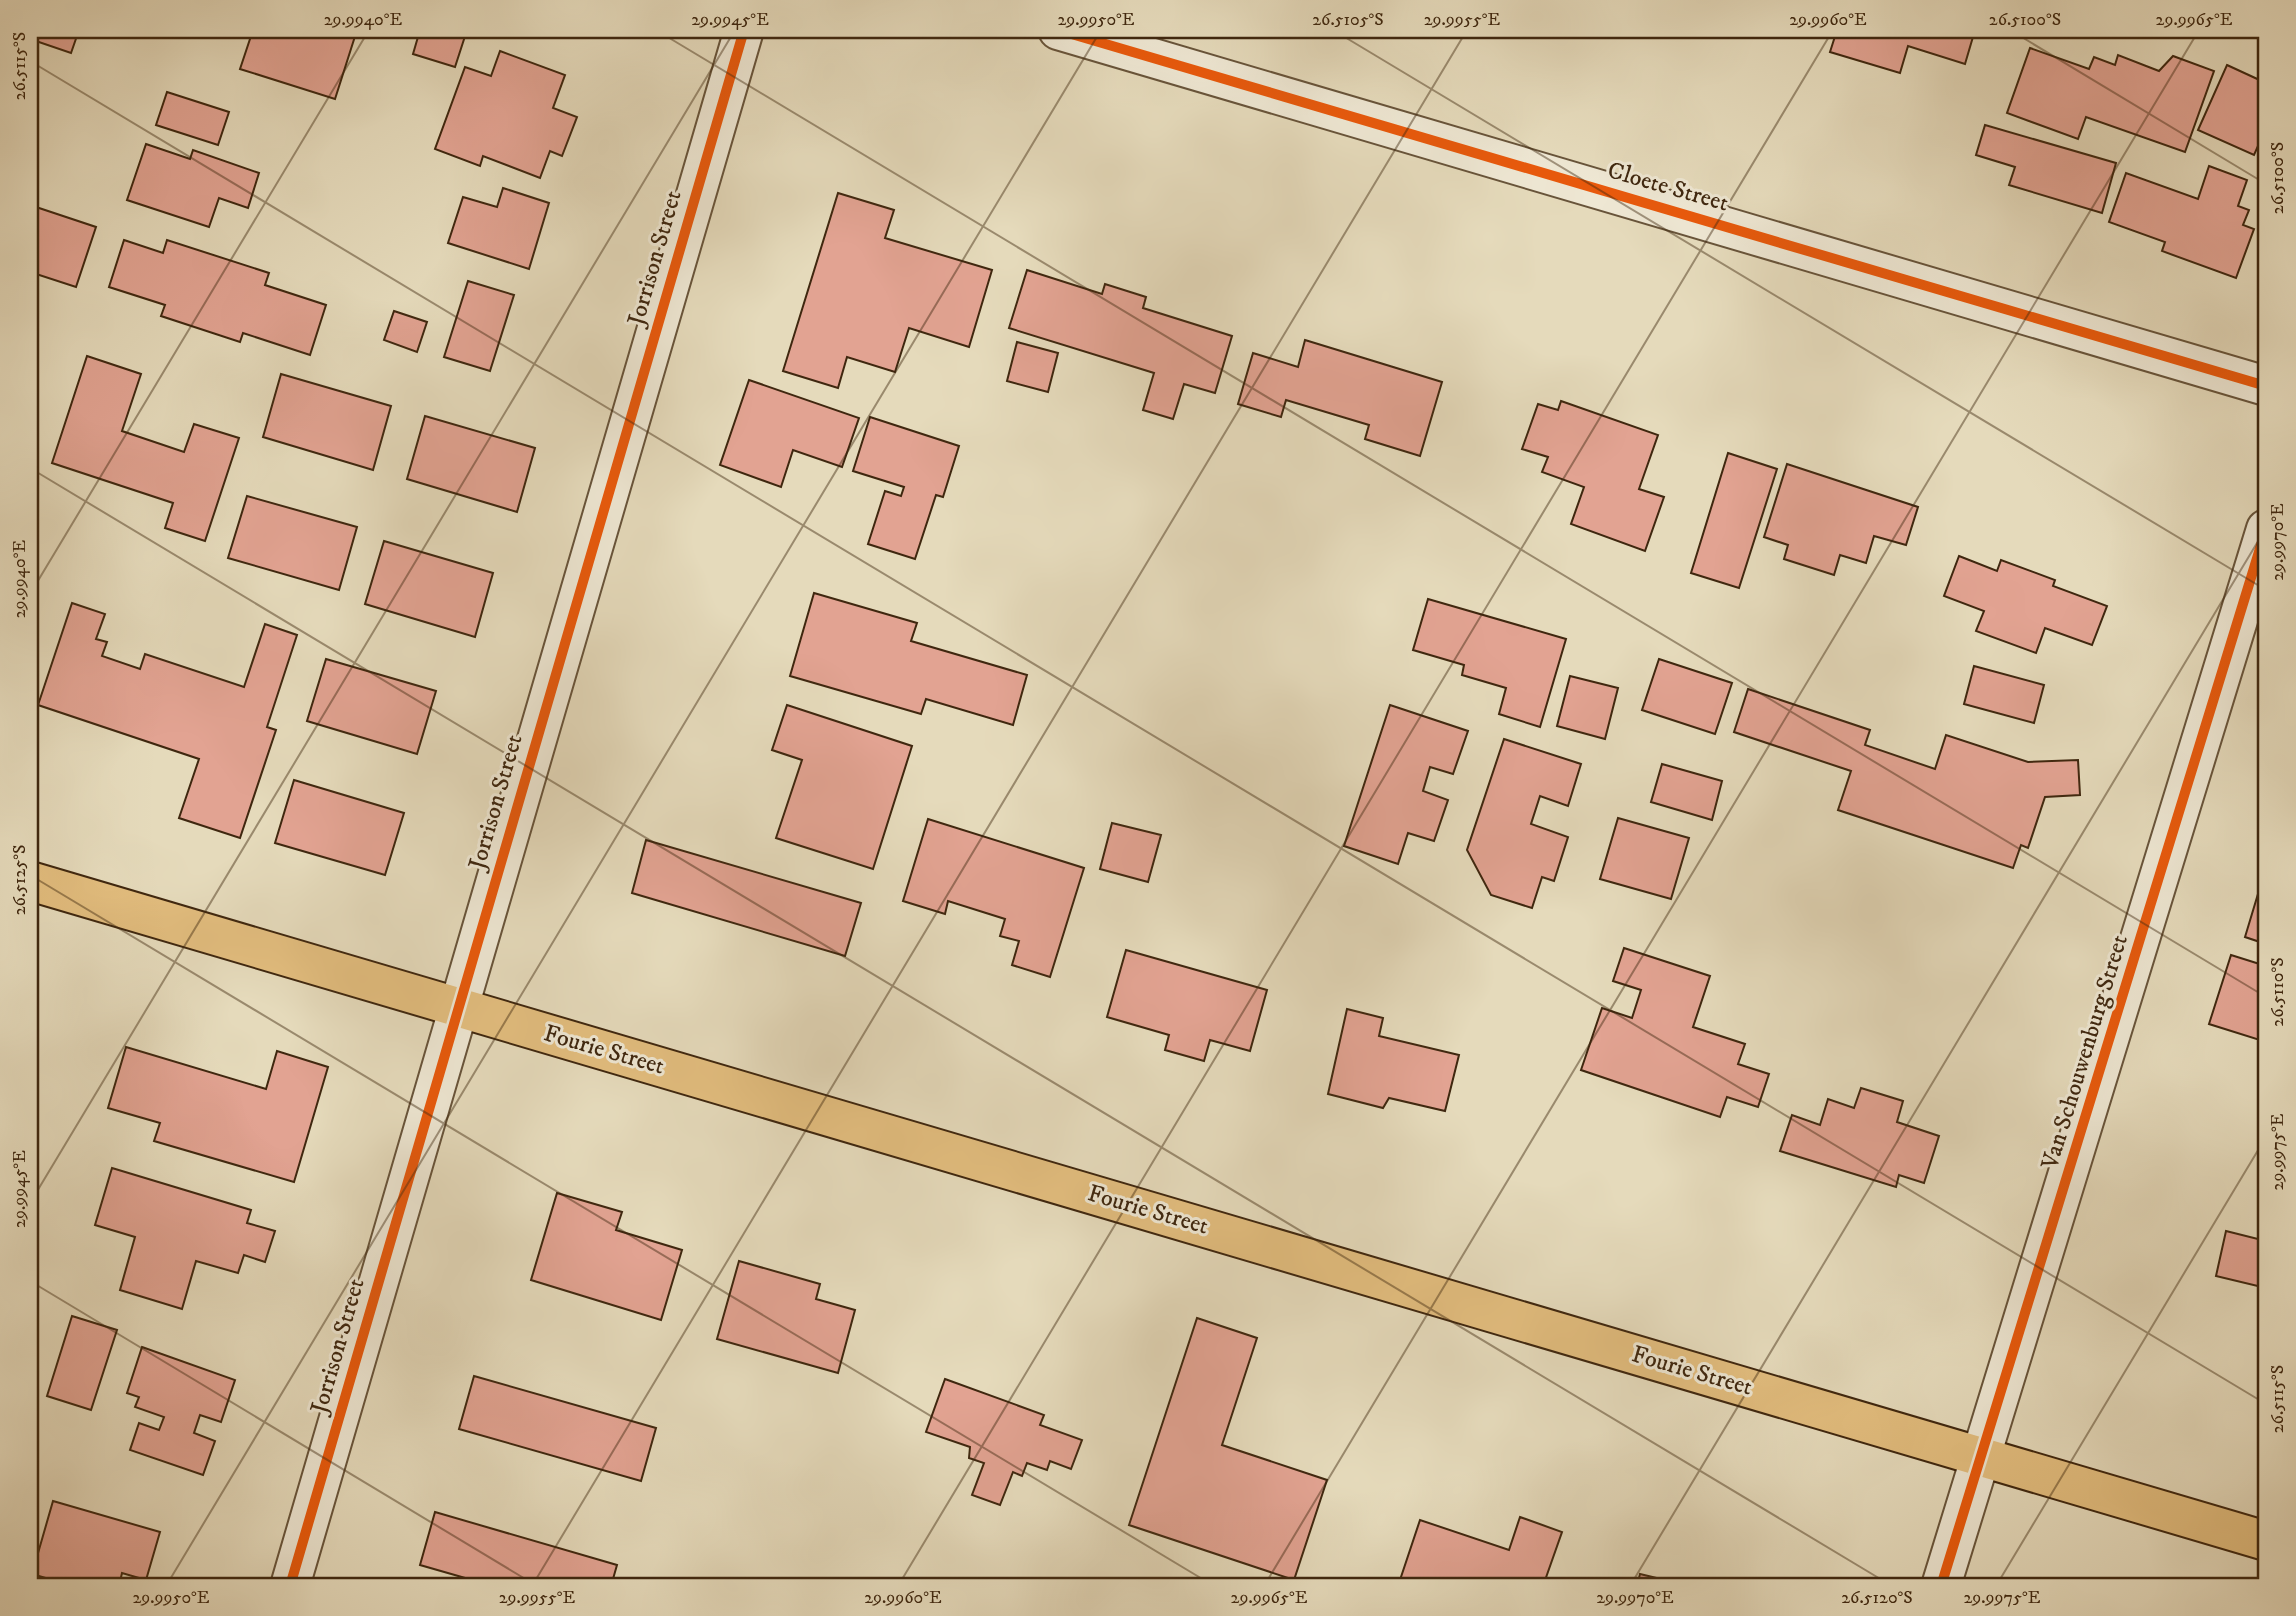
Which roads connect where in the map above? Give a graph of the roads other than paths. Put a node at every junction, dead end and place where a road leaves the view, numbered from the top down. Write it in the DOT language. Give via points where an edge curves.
graph roads {
  1 [pos="744,30"];
  2 [pos="1058,30"];
  3 [pos="2266,386"];
  4 [pos="2266,529"];
  5 [pos="30,881"];
  6 [pos="458,1007"];
  7 [pos="1983,1456"];
  8 [pos="2266,1541"];
  9 [pos="290,1586"];
  10 [pos="1941,1586"];
  1 -- 6 [label="street, Jorrison Street"];
  2 -- 3 [label="street, Cloete Street"];
  4 -- 7 [label="street, Van Schouwenburg Street"];
  5 -- 6 [label="highway, Fourie Street"];
  6 -- 7 [label="highway, Fourie Street"];
  6 -- 9 [label="street, Jorrison Street"];
  7 -- 8 [label="highway, Fourie Street"];
  7 -- 10 [label="street, Van Schouwenburg Street"];
}
